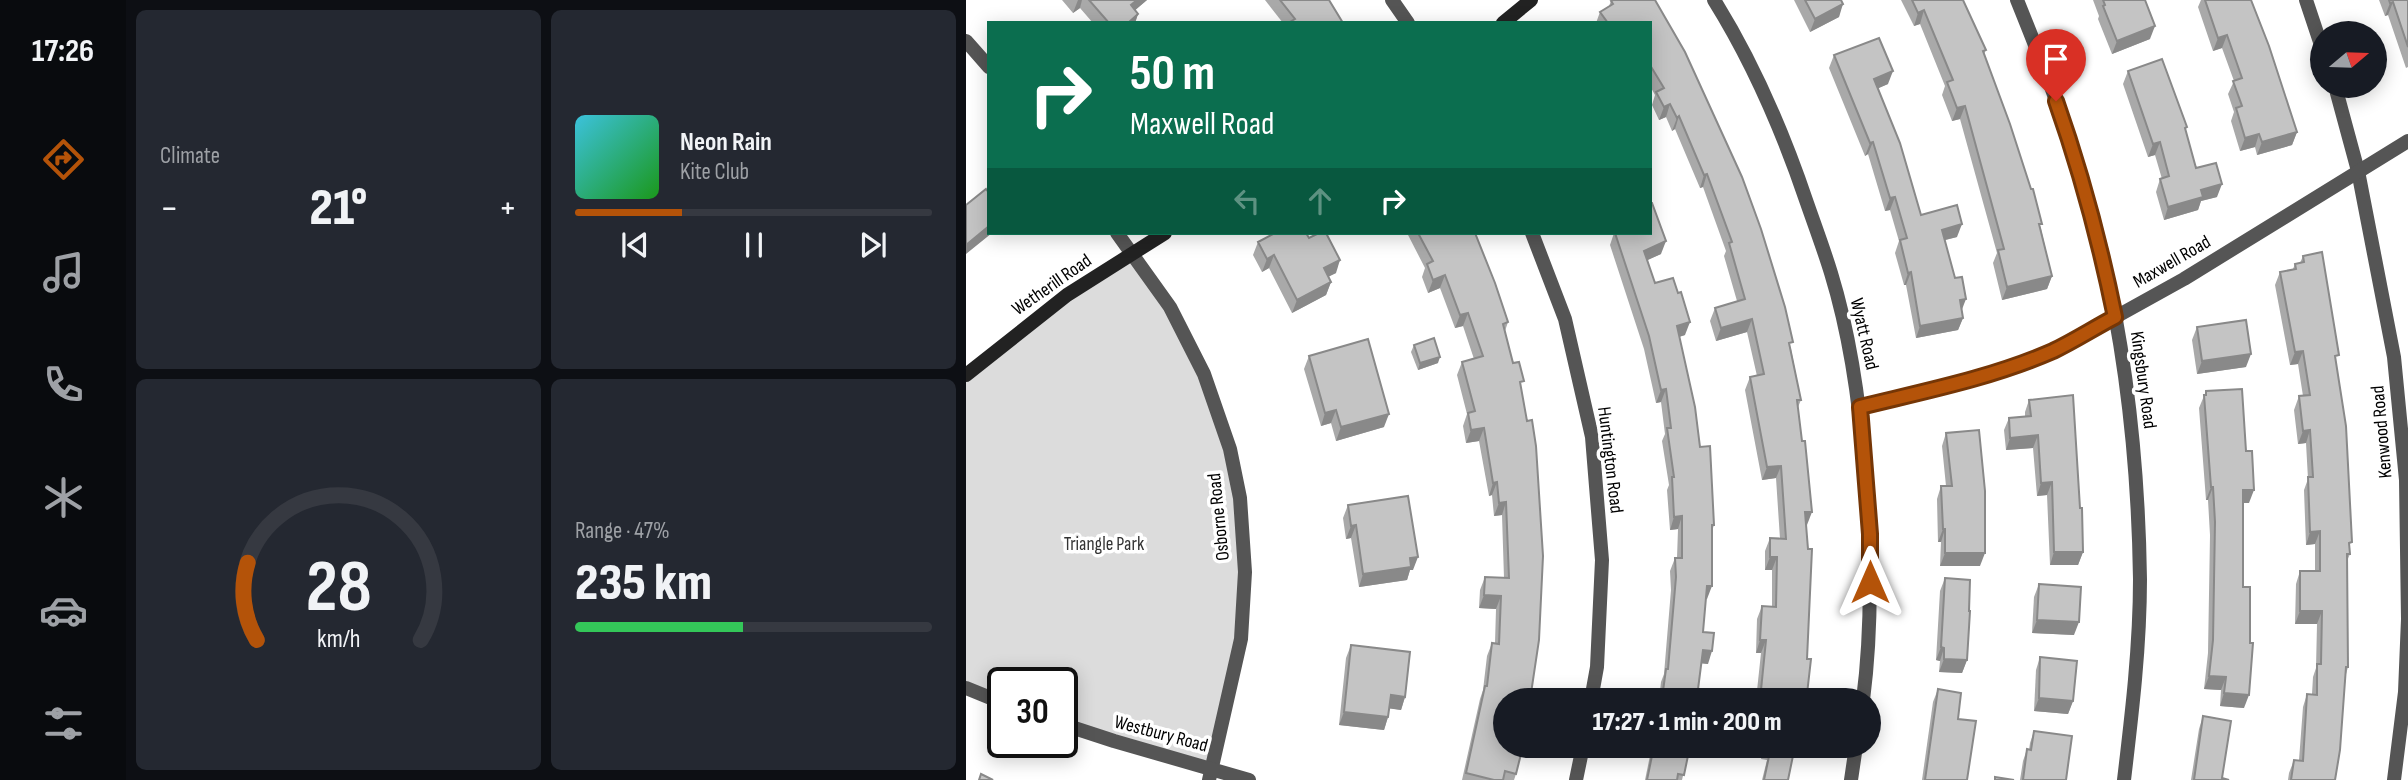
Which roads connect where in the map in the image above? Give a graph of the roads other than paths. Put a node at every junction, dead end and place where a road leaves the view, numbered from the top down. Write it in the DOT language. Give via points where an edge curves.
graph roads {
  1 [pos="1392,0"];
  2 [pos="1531,0"];
  3 [pos="1714,0"];
  4 [pos="2017,0"];
  5 [pos="2306,0"];
  6 [pos="1407,21"];
  7 [pos="1505,21"];
  8 [pos="2313,21"];
  9 [pos="966,41"];
  10 [pos="987,65"];
  11 [pos="2338,98"];
  12 [pos="2408,141"];
  13 [pos="2358,172"];
  14 [pos="1118,235"];
  15 [pos="1162,235"];
  16 [pos="1533,235"];
  17 [pos="1132,254"];
  18 [pos="2115,317"];
  19 [pos="966,375"];
  20 [pos="1860,407"];
  21 [pos="966,688"];
  22 [pos="1593,688"];
  23 [pos="1864,688"];
  24 [pos="987,697"];
  25 [pos="1078,729"];
  26 [pos="1581,758"];
  27 [pos="1854,758"];
  28 [pos="1211,774"];
  29 [pos="1249,780"];
  30 [pos="1576,780"];
  31 [pos="1851,780"];
  32 [pos="2124,780"];
  33 [pos="2395,780"];
  1 -- 6 [label="street"];
  2 -- 7 [label="street"];
  3 -- 20 [label="street, Wyatt Road" via="1789,149 1831,275"];
  4 -- 18 [label="street, Kingsbury Road" via="2081,174"];
  5 -- 8 [label="street"];
  9 -- 10 [label="street"];
  11 -- 13 [label="street, Kenwood Road"];
  12 -- 13 [label="street, Maxwell Road"];
  13 -- 18 [label="street, Maxwell Road"];
  13 -- 33 [label="street, Kenwood Road" via="2394,357 2406,480 2408,619"];
  14 -- 17 [label="street, Osborne Road"];
  15 -- 17 [label="street, Wetherill Road"];
  16 -- 22 [label="street, Huntington Road" via="1565,319 1592,437 1602,560"];
  17 -- 19 [label="street, Wetherill Road" via="1067,295"];
  17 -- 28 [label="street, Osborne Road" via="1170,307 1205,374 1230,449 1240,498 1245,572 1241,639"];
  18 -- 20 [label="street, Maxwell Road" via="2025,362"];
  18 -- 32 [label="street, Kingsbury Road" via="2127,388 2140,581 2135,687"];
  20 -- 23 [label="street, Wyatt Road" via="1870,546"];
  21 -- 24 [label="street"];
  25 -- 28 [label="street, Westbury Road"];
  26 -- 30 [label="street"];
  27 -- 31 [label="street"];
  28 -- 29 [label="street, Westbury Road"];
}
